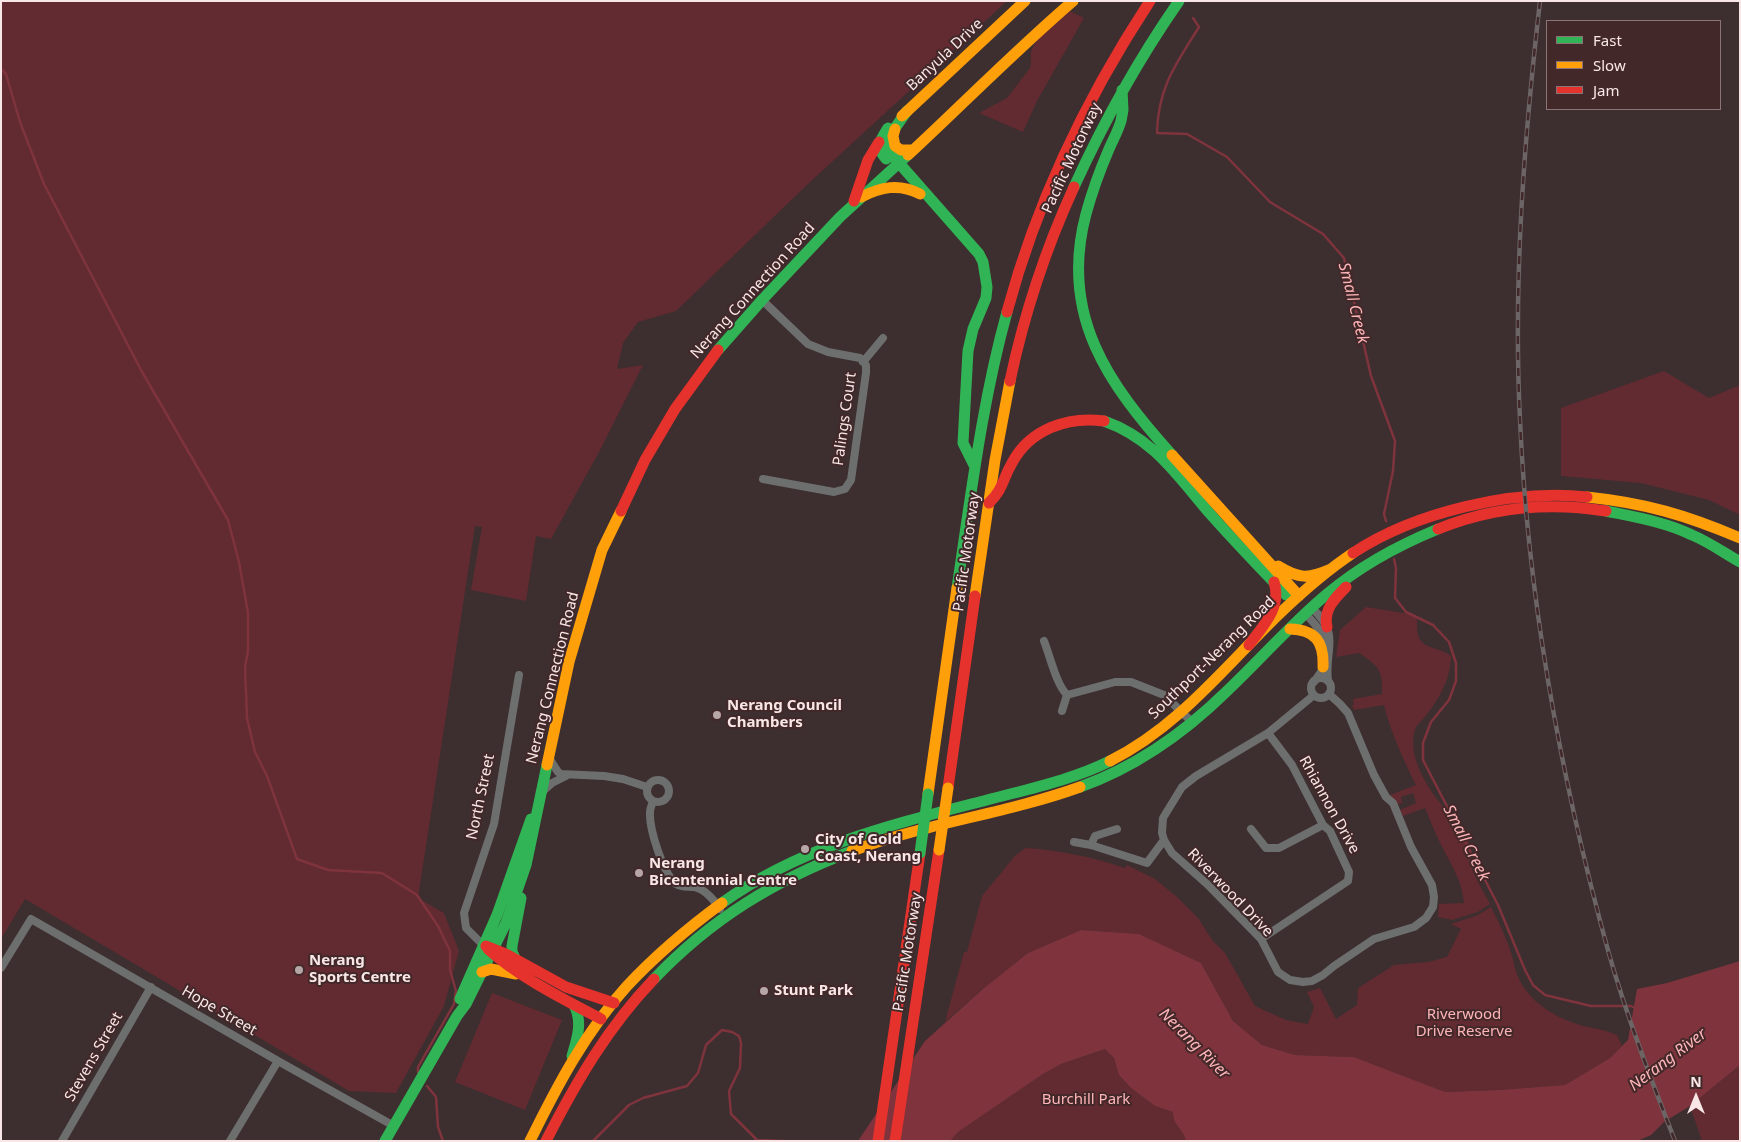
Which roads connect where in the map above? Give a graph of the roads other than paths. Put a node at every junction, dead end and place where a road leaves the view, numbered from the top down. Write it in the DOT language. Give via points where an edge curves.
graph roads {
  1 [pos="1025,1"];
  2 [pos="1073,1"];
  3 [pos="1150,1"];
  4 [pos="1179,1"];
  5 [pos="1122,90"];
  6 [pos="908,111"];
  7 [pos="895,128"];
  8 [pos="879,142"];
  9 [pos="913,150"];
  10 [pos="896,165"];
  11 [pos="920,194"];
  12 [pos="861,197"];
  13 [pos="932,202"];
  14 [pos="849,209"];
  15 [pos="762,300"];
  16 [pos="883,338"];
  17 [pos="863,362"];
  18 [pos="975,466"];
  19 [pos="764,479"];
  20 [pos="988,504"];
  21 [pos="1740,538"];
  22 [pos="1263,555"];
  23 [pos="1740,562"];
  24 [pos="1371,563"];
  25 [pos="1331,569"];
  26 [pos="1274,582"];
  27 [pos="1296,599"];
  28 [pos="1308,610"];
  29 [pos="1327,627"];
  30 [pos="1290,629"];
  31 [pos="1044,641"];
  32 [pos="1249,645"];
  33 [pos="1323,667"];
  34 [pos="519,675"];
  35 [pos="1328,681"];
  36 [pos="1314,682"];
  37 [pos="1314,694"];
  38 [pos="1329,694"];
  39 [pos="1067,695"];
  40 [pos="1062,711"];
  41 [pos="1183,712"];
  42 [pos="1193,723"];
  43 [pos="1268,733"];
  44 [pos="550,758"];
  45 [pos="568,775"];
  46 [pos="647,787"];
  47 [pos="540,795"];
  48 [pos="653,801"];
  49 [pos="1323,825"];
  50 [pos="1117,829"];
  51 [pos="1251,830"];
  52 [pos="1164,840"];
  53 [pos="1074,842"];
  54 [pos="1091,845"];
  55 [pos="526,865"];
  56 [pos="718,905"];
  57 [pos="726,916"];
  58 [pos="1261,939"];
  59 [pos="490,949"];
  60 [pos="515,958"];
  61 [pos="1,968"];
  62 [pos="482,972"];
  63 [pos="527,977"];
  64 [pos="151,987"];
  65 [pos="614,1003"];
  66 [pos="574,1005"];
  67 [pos="624,1010"];
  68 [pos="457,1016"];
  69 [pos="600,1019"];
  70 [pos="278,1061"];
  71 [pos="569,1068"];
  72 [pos="394,1126"];
  73 [pos="62,1141"];
  74 [pos="230,1141"];
  75 [pos="385,1141"];
  76 [pos="530,1141"];
  77 [pos="546,1141"];
  78 [pos="878,1141"];
  79 [pos="895,1141"];
  1 -- 6 [label="main road, Banyula Drive"];
  2 -- 9 [label="main road, Nerang Connection Road"];
  3 -- 18 [label="main road, Pacific Motorway" via="1084,114 1038,217 998,342"];
  4 -- 5 [label="main road, Pacific Motorway"];
  5 -- 20 [label="main road, Pacific Motorway" via="1070,194 1024,324"];
  5 -- 22 [label="main road" via="1122,118 1095,184 1081,233 1079,279 1088,328 1107,373 1132,410"];
  6 -- 7 [label="main road, Banyula Drive"];
  6 -- 8 [label="main road, Banyula Drive" via="885,131"];
  7 -- 9 [label="main road" via="896,148"];
  7 -- 10 [label="main road, Banyula Drive" via="888,138 887,147"];
  8 -- 10 [label="main road" via="882,155"];
  8 -- 14 [label="main road, Banyula Drive" via="868,160"];
  9 -- 10 [label="main road, Nerang Connection Road"];
  10 -- 11 [label="main road"];
  10 -- 12 [label="main road, Nerang Connection Road"];
  10 -- 13 [label="main road"];
  11 -- 12 [label="main road" via="906,187 891,186"];
  11 -- 13 [label="main road"];
  12 -- 14 [label="main road, Nerang Connection Road"];
  13 -- 18 [label="main road" via="979,254 988,286 968,351 962,443"];
  14 -- 15 [label="main road, Nerang Connection Road"];
  15 -- 17 [label="street, Palings Court" via="808,344 828,352 860,358"];
  15 -- 44 [label="main road, Nerang Connection Road" via="724,342 675,409 645,460 602,550 569,662"];
  16 -- 17 [label="street"];
  17 -- 19 [label="street, Palings Court" via="866,374 851,480 846,489 834,492"];
  18 -- 78 [label="main road, Pacific Motorway, bridge"];
  20 -- 26 [label="main road" via="1002,488 1015,457 1037,434 1056,424 1077,419 1111,423 1135,434 1154,450"];
  20 -- 79 [label="main road, Pacific Motorway, bridge"];
  21 -- 25 [label="main road, Southport-Nerang Road" via="1677,514 1627,501 1563,495 1528,496 1469,505 1411,523 1363,547"];
  22 -- 25 [label="main road" via="1300,578 1312,578"];
  22 -- 27 [label="main road"];
  23 -- 24 [label="main road, Southport-Nerang Road" via="1686,532 1652,521 1606,511 1558,507 1519,509 1465,518 1409,540"];
  24 -- 28 [label="main road, Southport-Nerang Road"];
  24 -- 29 [label="main road" via="1333,601 1325,617"];
  25 -- 27 [label="main road, Southport-Nerang Road"];
  26 -- 27 [label="main road"];
  26 -- 32 [label="main road" via="1277,591 1275,604"];
  27 -- 28 [label="main road"];
  27 -- 32 [label="main road, Southport-Nerang Road"];
  28 -- 29 [label="street" via="1321,618"];
  28 -- 30 [label="main road, Southport-Nerang Road"];
  28 -- 33 [label="street" via="1323,636"];
  29 -- 35 [label="street" via="1331,643"];
  30 -- 33 [label="main road" via="1308,631 1317,638 1323,653"];
  30 -- 42 [label="main road, Southport-Nerang Road"];
  31 -- 39 [label="street"];
  32 -- 41 [label="main road, Southport-Nerang Road"];
  33 -- 36 [label="street"];
  34 -- 59 [label="street, North Street" via="494,824 464,913 466,928"];
  35 -- 36 [label="street" via="1320,678"];
  35 -- 38 [label="street" via="1331,687"];
  36 -- 37 [label="street" via="1311,689"];
  37 -- 38 [label="street" via="1322,698"];
  37 -- 43 [label="street"];
  38 -- 58 [label="street, Riverwood Drive" via="1346,710 1374,775 1386,797 1394,803 1411,847 1432,885 1433,907 1426,918 1414,927 1374,939 1312,981 1290,980 1278,972"];
  39 -- 40 [label="street"];
  39 -- 41 [label="street" via="1115,682 1131,682 1164,695"];
  41 -- 42 [label="street"];
  41 -- 56 [label="main road, Southport-Nerang Road" via="1151,738 1094,770 846,840 775,871"];
  42 -- 57 [label="main road, Southport-Nerang Road" via="1137,761 1081,787 862,847 786,879"];
  43 -- 49 [label="street, Rhiannon Drive" via="1292,765"];
  43 -- 52 [label="street" via="1196,776 1182,788 1163,818"];
  44 -- 45 [label="street" via="559,773"];
  44 -- 47 [label="main road, Nerang Connection Road"];
  45 -- 46 [label="street" via="604,776"];
  45 -- 47 [label="street" via="552,782"];
  46 -- 48 [label="street"];
  46 -- 48 [label="street" via="653,781 661,780 669,789 665,800"];
  47 -- 55 [label="main road, Nerang Connection Road"];
  47 -- 59 [label="main road, Nerang Connection Road"];
  48 -- 56 [label="street" via="650,819 669,875 681,887 701,889"];
  49 -- 51 [label="street" via="1279,848 1266,848"];
  49 -- 58 [label="street, Rhiannon Drive" via="1330,831 1349,872 1348,881"];
  50 -- 54 [label="street" via="1095,836"];
  52 -- 54 [label="street" via="1147,863"];
  52 -- 58 [label="street, Riverwood Drive" via="1172,853"];
  53 -- 54 [label="street"];
  55 -- 59 [label="main road, Nerang Connection Road" via="510,912"];
  55 -- 60 [label="main road" via="512,946"];
  56 -- 57 [label="street"];
  56 -- 65 [label="main road, Southport-Nerang Road" via="666,948"];
  57 -- 67 [label="main road, Southport-Nerang Road" via="680,950"];
  59 -- 60 [label="main road, North Street"];
  59 -- 62 [label="main road, Nerang Connection Road"];
  59 -- 63 [label="main road, North Street" via="502,962"];
  59 -- 68 [label="main road, Nerang Connection Road" via="460,1001"];
  60 -- 65 [label="main road, North Street" via="565,987"];
  61 -- 64 [label="street, Hope Street" via="31,919"];
  62 -- 63 [label="main road" via="497,970"];
  62 -- 68 [label="main road, Nerang Connection Road"];
  63 -- 66 [label="main road, North Street"];
  64 -- 70 [label="street, Hope Street"];
  64 -- 73 [label="street, Stevens Street"];
  65 -- 69 [label="main road, Southport-Nerang Road"];
  66 -- 69 [label="main road, North Street"];
  66 -- 71 [label="main road" via="579,1024"];
  67 -- 69 [label="main road"];
  67 -- 77 [label="main road, Southport-Nerang Road" via="588,1061"];
  68 -- 72 [label="main road, Nerang Connection Road"];
  69 -- 71 [label="main road, Southport-Nerang Road"];
  70 -- 72 [label="street, Hope Street"];
  70 -- 74 [label="street"];
  71 -- 76 [label="main road"];
  72 -- 75 [label="main road, Nerang Connection Road"];
}
